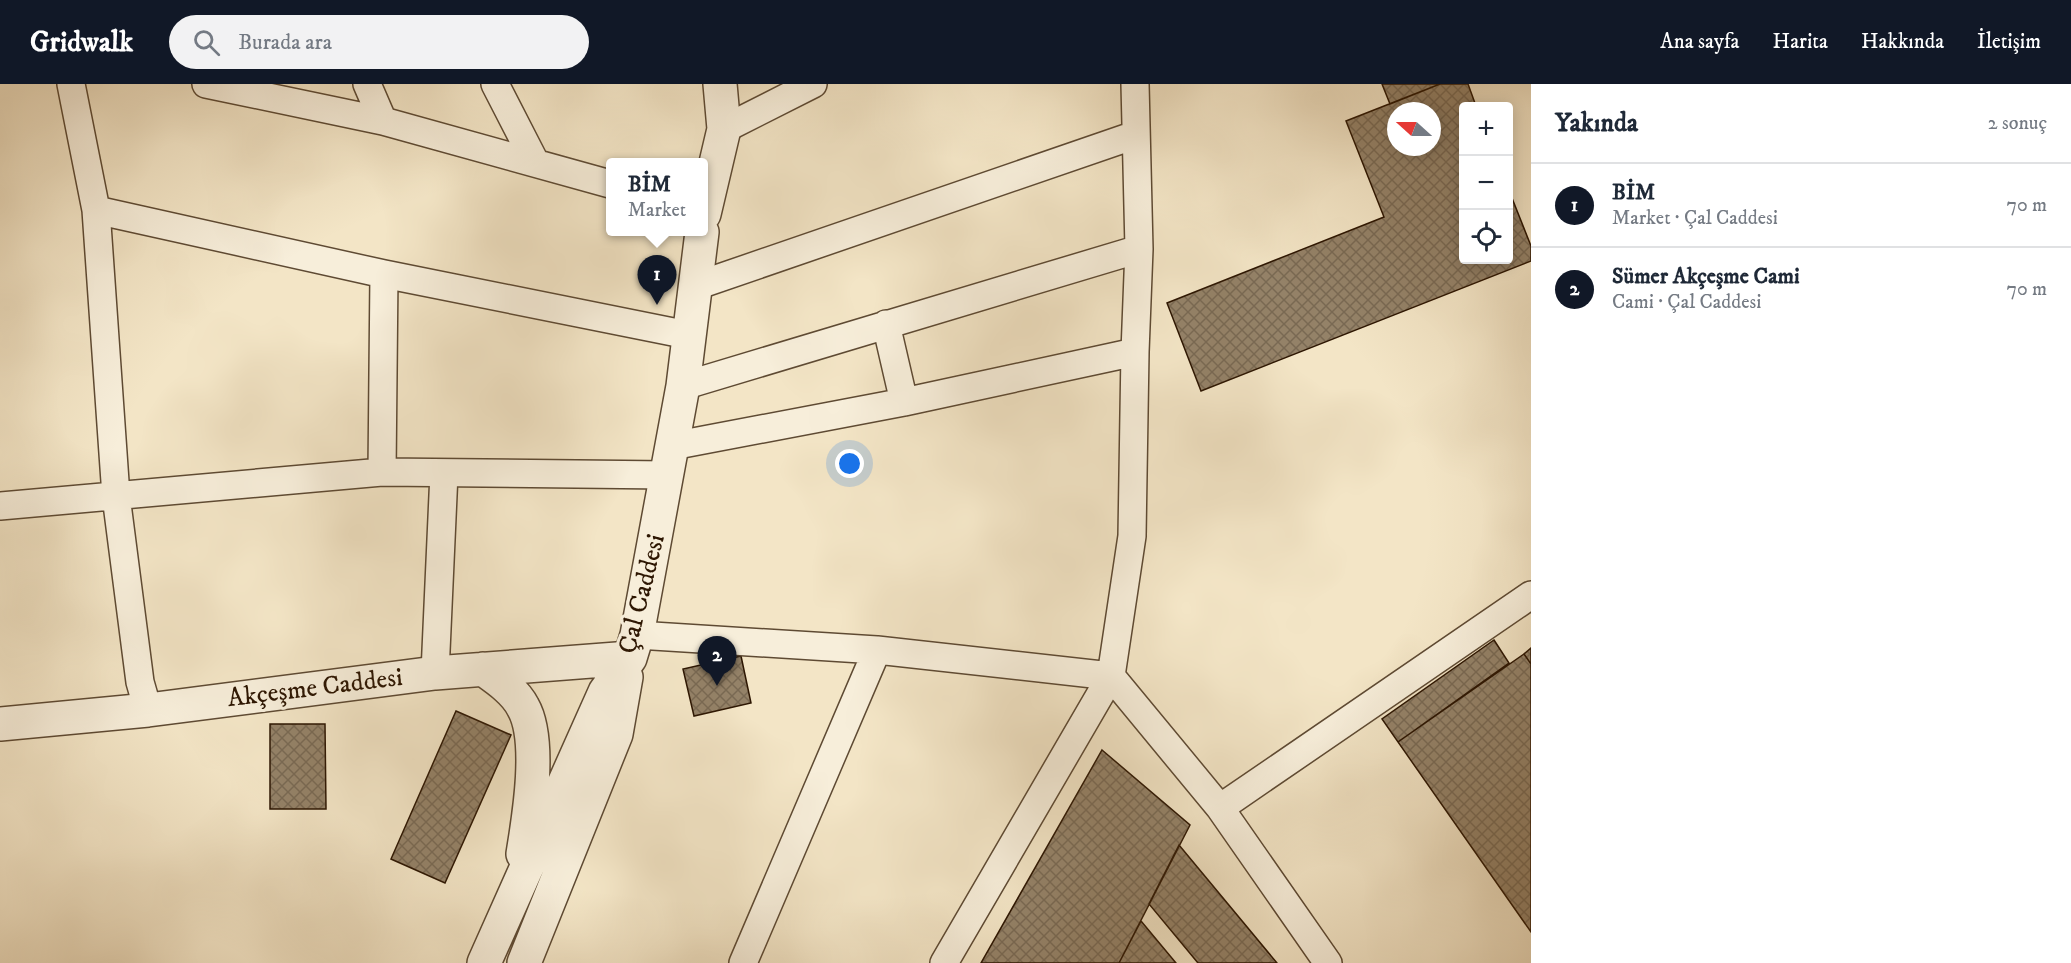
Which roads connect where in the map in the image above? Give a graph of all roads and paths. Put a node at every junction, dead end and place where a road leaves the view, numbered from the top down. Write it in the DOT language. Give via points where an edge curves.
graph roads {
  1 [pos="206,84"];
  2 [pos="367,84"];
  3 [pos="495,84"];
  4 [pos="720,84"];
  5 [pos="813,84"];
  6 [pos="1135,84"];
  7 [pos="79,86"];
  8 [pos="382,121"];
  9 [pos="724,129"];
  10 [pos="1135,135"];
  11 [pos="536,162"];
  12 [pos="606,183"];
  13 [pos="708,195"];
  14 [pos="96,210"];
  15 [pos="701,236"];
  16 [pos="1139,249"];
  17 [pos="384,274"];
  18 [pos="696,286"];
  19 [pos="886,324"];
  20 [pos="688,335"];
  21 [pos="1135,352"];
  22 [pos="683,386"];
  23 [pos="904,402"];
  24 [pos="670,461"];
  25 [pos="382,472"];
  26 [pos="444,473"];
  27 [pos="116,496"];
  28 [pos="0,506"];
  29 [pos="1531,595"];
  30 [pos="634,646"];
  31 [pos="877,650"];
  32 [pos="483,669"];
  33 [pos="435,673"];
  34 [pos="1111,676"];
  35 [pos="148,710"];
  36 [pos="0,724"];
  37 [pos="1220,808"];
  38 [pos="517,890"];
  39 [pos="484,963"];
  40 [pos="524,963"];
  41 [pos="743,963"];
  42 [pos="944,963"];
  43 [pos="1328,963"];
  1 -- 8 [label="street"];
  2 -- 8 [label="street"];
  3 -- 11 [label="street"];
  4 -- 9 [label="street"];
  5 -- 9 [label="street"];
  6 -- 10 [label="street"];
  7 -- 14 [label="street"];
  8 -- 11 [label="street"];
  9 -- 13 [label="street"];
  10 -- 16 [label="street"];
  10 -- 18 [label="street"];
  11 -- 12 [label="street"];
  14 -- 17 [label="street"];
  14 -- 27 [label="street"];
  15 -- 18 [label="street, Çal Caddesi"];
  16 -- 19 [label="street"];
  16 -- 21 [label="street"];
  17 -- 20 [label="street"];
  17 -- 25 [label="street"];
  18 -- 20 [label="street, Çal Caddesi"];
  19 -- 22 [label="street"];
  19 -- 23 [label="street"];
  20 -- 22 [label="street, Çal Caddesi"];
  21 -- 23 [label="street"];
  21 -- 34 [label="street" via="1132,536"];
  22 -- 24 [label="street, Çal Caddesi"];
  23 -- 24 [label="street"];
  24 -- 26 [label="street"];
  24 -- 30 [label="street, Çal Caddesi"];
  25 -- 26 [label="street"];
  25 -- 27 [label="street"];
  26 -- 33 [label="street"];
  27 -- 28 [label="street"];
  27 -- 35 [label="street" via="140,682"];
  29 -- 37 [label="street"];
  30 -- 31 [label="street"];
  30 -- 32 [label="street, Akçeşme Caddesi"];
  30 -- 38 [label="street, Çal Caddesi" via="605,692"];
  30 -- 40 [label="street" via="616,734"];
  31 -- 34 [label="street"];
  31 -- 41 [label="street"];
  32 -- 33 [label="street, Akçeşme Caddesi"];
  32 -- 38 [label="street" via="523,706 531,729 532,780"];
  33 -- 35 [label="street, Akçeşme Caddesi"];
  34 -- 37 [label="street"];
  34 -- 42 [label="street"];
  35 -- 36 [label="street, Akçeşme Caddesi"];
  37 -- 43 [label="street"];
  38 -- 39 [label="street, Çal Caddesi"];
}
